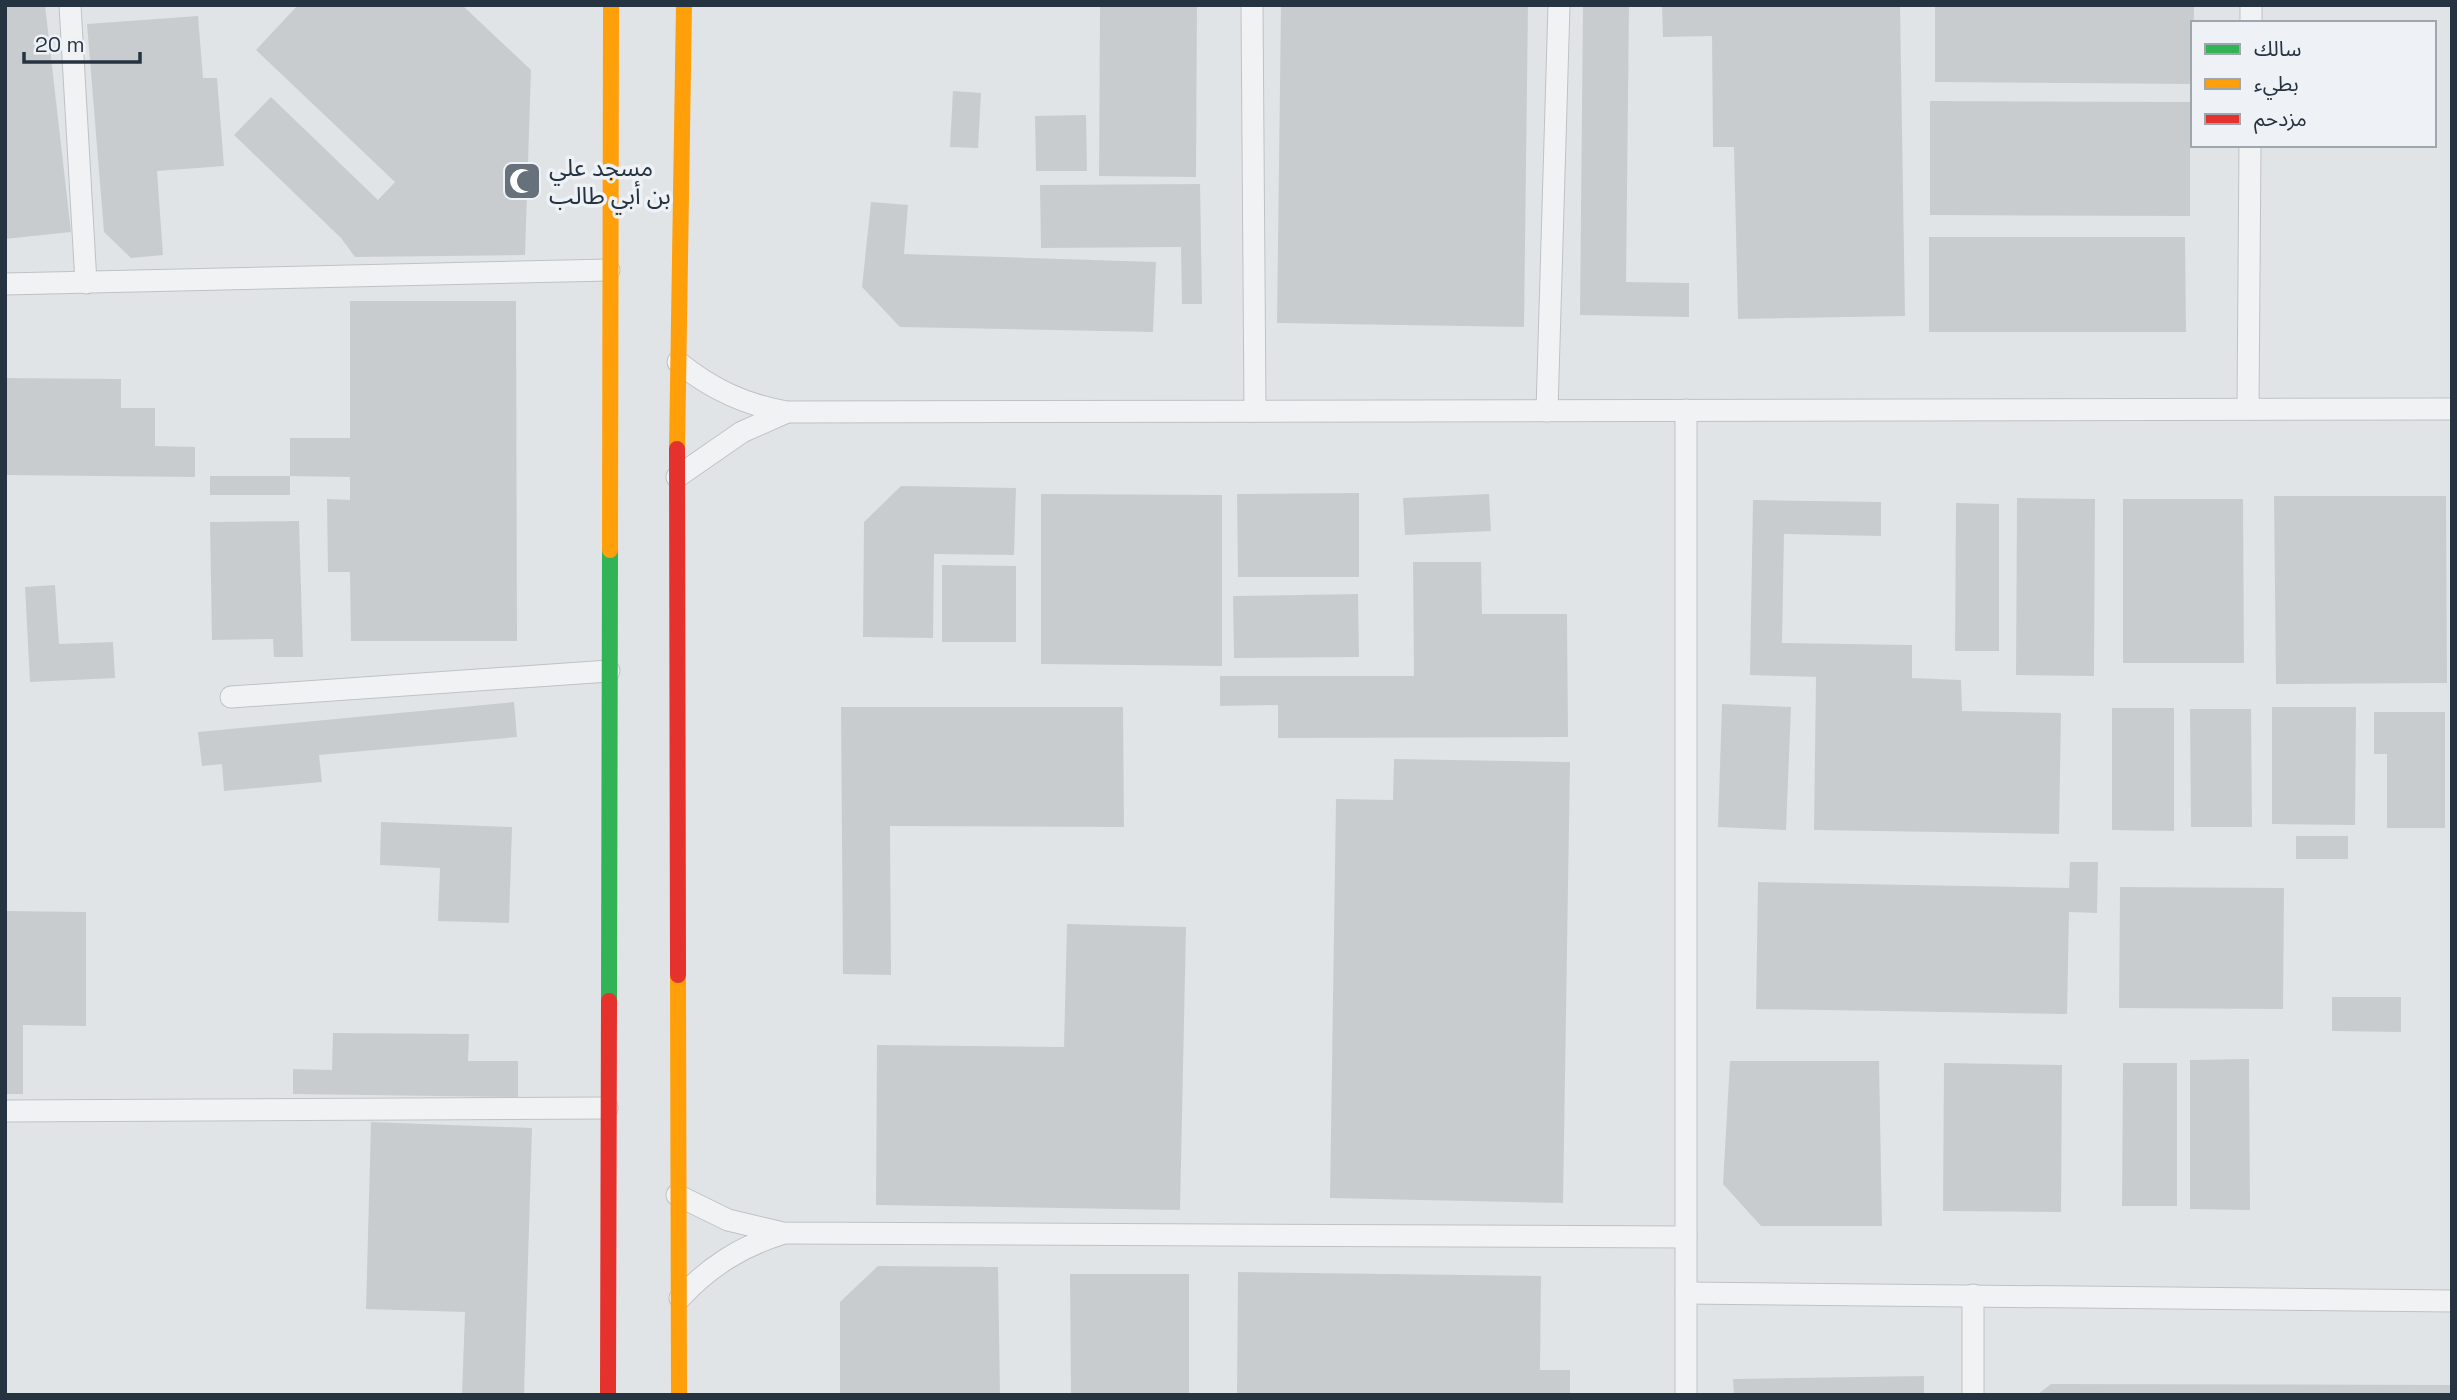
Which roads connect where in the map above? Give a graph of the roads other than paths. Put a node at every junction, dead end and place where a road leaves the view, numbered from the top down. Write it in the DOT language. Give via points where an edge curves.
graph roads {
  1 [pos="70,5"];
  2 [pos="611,5"];
  3 [pos="684,5"];
  4 [pos="1252,5"];
  5 [pos="1559,5"];
  6 [pos="2250,147"];
  7 [pos="609,270"];
  8 [pos="86,283"];
  9 [pos="5,284"];
  10 [pos="678,362"];
  11 [pos="2248,409"];
  12 [pos="2452,409"];
  13 [pos="1686,410"];
  14 [pos="1255,411"];
  15 [pos="1547,411"];
  16 [pos="788,412"];
  17 [pos="677,477"];
  18 [pos="610,671"];
  19 [pos="231,697"];
  20 [pos="607,1108"];
  21 [pos="5,1111"];
  22 [pos="677,1195"];
  23 [pos="783,1233"];
  24 [pos="1686,1237"];
  25 [pos="1686,1293"];
  26 [pos="1973,1296"];
  27 [pos="679,1299"];
  28 [pos="2452,1301"];
  29 [pos="608,1395"];
  30 [pos="679,1395"];
  31 [pos="1686,1395"];
  32 [pos="1973,1395"];
  1 -- 8 [label="lane"];
  2 -- 7 [label="main road"];
  3 -- 10 [label="main road"];
  4 -- 14 [label="lane"];
  5 -- 15 [label="lane"];
  6 -- 11 [label="lane"];
  7 -- 8 [label="lane"];
  7 -- 18 [label="main road"];
  8 -- 9 [label="lane"];
  10 -- 16 [label="lane" via="740,401"];
  10 -- 17 [label="main road"];
  11 -- 12 [label="lane"];
  11 -- 13 [label="lane"];
  13 -- 15 [label="lane"];
  13 -- 24 [label="lane"];
  14 -- 15 [label="lane"];
  14 -- 16 [label="lane"];
  16 -- 17 [label="lane" via="742,432"];
  17 -- 22 [label="main road"];
  18 -- 19 [label="lane"];
  18 -- 20 [label="main road"];
  20 -- 21 [label="lane"];
  20 -- 29 [label="main road"];
  22 -- 23 [label="lane" via="728,1220"];
  22 -- 27 [label="main road"];
  23 -- 24 [label="lane"];
  23 -- 27 [label="lane" via="715,1265"];
  24 -- 25 [label="lane"];
  25 -- 26 [label="lane"];
  25 -- 31 [label="lane"];
  26 -- 28 [label="lane"];
  26 -- 32 [label="lane"];
  27 -- 30 [label="main road"];
}
